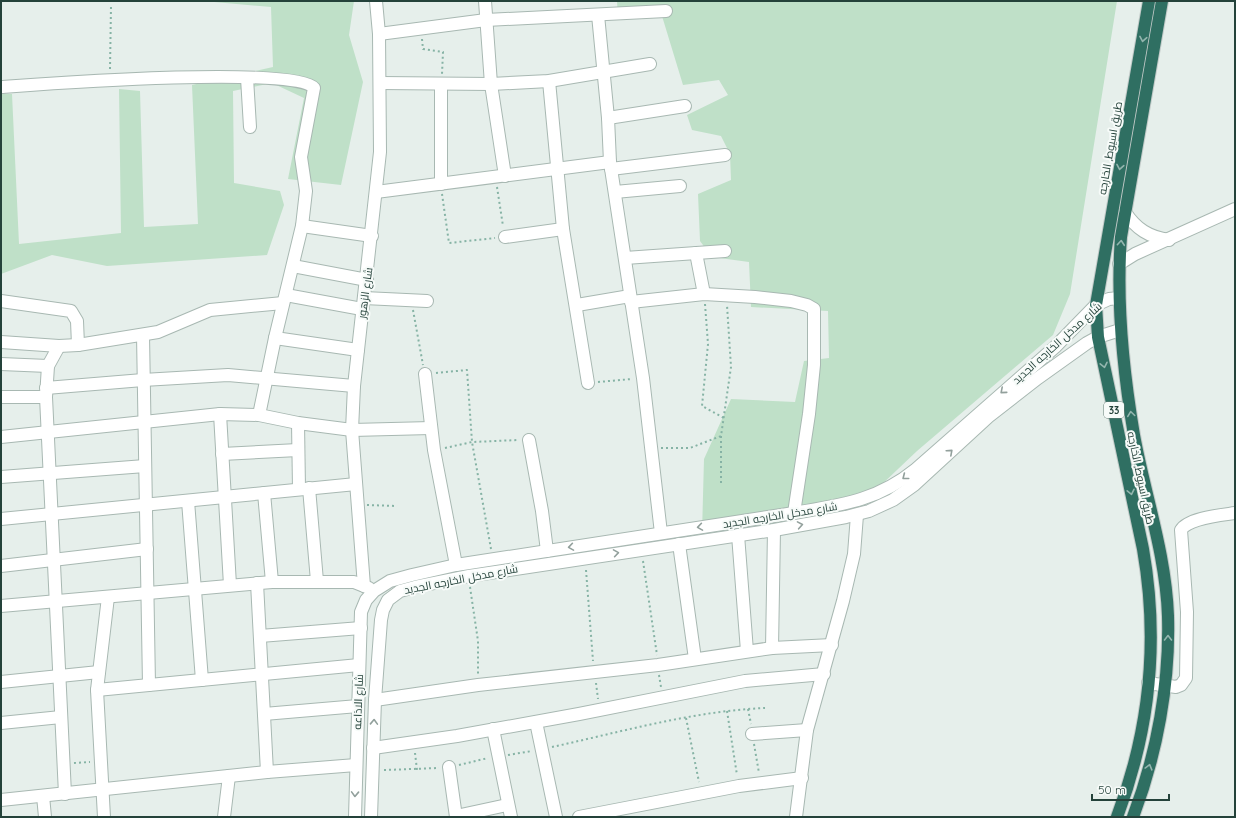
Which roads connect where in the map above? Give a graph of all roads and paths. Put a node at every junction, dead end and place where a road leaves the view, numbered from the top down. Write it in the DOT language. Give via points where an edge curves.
graph roads {
  1 [pos="376,1"];
  2 [pos="485,1"];
  3 [pos="1149,1"];
  4 [pos="1162,1"];
  5 [pos="111,6"];
  6 [pos="666,11"];
  7 [pos="598,15"];
  8 [pos="486,20"];
  9 [pos="420,28"];
  10 [pos="379,34"];
  11 [pos="650,64"];
  12 [pos="603,70"];
  13 [pos="247,78"];
  14 [pos="110,80"];
  15 [pos="549,80"];
  16 [pos="380,83"];
  17 [pos="441,84"];
  18 [pos="491,84"];
  19 [pos="1,87"];
  20 [pos="685,106"];
  21 [pos="608,118"];
  22 [pos="250,127"];
  23 [pos="725,155"];
  24 [pos="610,165"];
  25 [pos="557,168"];
  26 [pos="501,177"];
  27 [pos="440,184"];
  28 [pos="680,186"];
  29 [pos="376,192"];
  30 [pos="614,192"];
  31 [pos="1235,209"];
  32 [pos="1112,210"];
  33 [pos="1125,212"];
  34 [pos="302,226"];
  35 [pos="563,229"];
  36 [pos="372,236"];
  37 [pos="504,237"];
  38 [pos="1169,240"];
  39 [pos="725,251"];
  40 [pos="696,253"];
  41 [pos="625,258"];
  42 [pos="1119,264"];
  43 [pos="293,266"];
  44 [pos="367,280"];
  45 [pos="704,294"];
  46 [pos="726,295"];
  47 [pos="1119,298"];
  48 [pos="284,299"];
  49 [pos="630,299"];
  50 [pos="1,301"];
  51 [pos="411,301"];
  52 [pos="427,301"];
  53 [pos="363,304"];
  54 [pos="577,305"];
  55 [pos="1096,305"];
  56 [pos="1120,330"];
  57 [pos="142,336"];
  58 [pos="1098,337"];
  59 [pos="275,338"];
  60 [pos="1,342"];
  61 [pos="78,345"];
  62 [pos="59,346"];
  63 [pos="358,350"];
  64 [pos="1,364"];
  65 [pos="48,366"];
  66 [pos="1030,368"];
  67 [pos="425,374"];
  68 [pos="267,377"];
  69 [pos="1038,378"];
  70 [pos="143,380"];
  71 [pos="619,380"];
  72 [pos="588,383"];
  73 [pos="354,386"];
  74 [pos="46,393"];
  75 [pos="1,397"];
  76 [pos="220,414"];
  77 [pos="260,415"];
  78 [pos="724,418"];
  79 [pos="144,422"];
  80 [pos="298,423"];
  81 [pos="431,428"];
  82 [pos="352,430"];
  83 [pos="48,432"];
  84 [pos="721,436"];
  85 [pos="1,437"];
  86 [pos="529,440"];
  87 [pos="472,442"];
  88 [pos="652,448"];
  89 [pos="298,450"];
  90 [pos="434,450"];
  91 [pos="222,454"];
  92 [pos="145,466"];
  93 [pos="50,474"];
  94 [pos="1,477"];
  95 [pos="721,483"];
  96 [pos="356,484"];
  97 [pos="304,489"];
  98 [pos="264,493"];
  99 [pos="224,497"];
  100 [pos="188,501"];
  101 [pos="146,505"];
  102 [pos="358,505"];
  103 [pos="396,506"];
  104 [pos="794,513"];
  105 [pos="1235,513"];
  106 [pos="52,514"];
  107 [pos="857,515"];
  108 [pos="1,519"];
  109 [pos="774,530"];
  110 [pos="661,534"];
  111 [pos="738,535"];
  112 [pos="679,544"];
  113 [pos="147,549"];
  114 [pos="641,550"];
  115 [pos="547,551"];
  116 [pos="585,558"];
  117 [pos="492,559"];
  118 [pos="54,560"];
  119 [pos="456,565"];
  120 [pos="1,566"];
  121 [pos="468,576"];
  122 [pos="317,581"];
  123 [pos="272,582"];
  124 [pos="257,583"];
  125 [pos="230,585"];
  126 [pos="369,588"];
  127 [pos="195,589"];
  128 [pos="148,593"];
  129 [pos="108,597"];
  130 [pos="388,600"];
  131 [pos="56,602"];
  132 [pos="1,606"];
  133 [pos="361,628"];
  134 [pos="260,636"];
  135 [pos="832,645"];
  136 [pos="772,648"];
  137 [pos="747,651"];
  138 [pos="695,659"];
  139 [pos="359,665"];
  140 [pos="658,665"];
  141 [pos="99,672"];
  142 [pos="594,672"];
  143 [pos="262,674"];
  144 [pos="824,674"];
  145 [pos="59,676"];
  146 [pos="202,680"];
  147 [pos="1,682"];
  148 [pos="1148,683"];
  149 [pos="149,685"];
  150 [pos="478,685"];
  151 [pos="1164,686"];
  152 [pos="97,690"];
  153 [pos="663,696"];
  154 [pos="375,700"];
  155 [pos="358,706"];
  156 [pos="765,708"];
  157 [pos="600,710"];
  158 [pos="727,711"];
  159 [pos="264,714"];
  160 [pos="61,717"];
  161 [pos="686,718"];
  162 [pos="536,722"];
  163 [pos="1,723"];
  164 [pos="492,730"];
  165 [pos="807,730"];
  166 [pos="752,734"];
  167 [pos="414,743"];
  168 [pos="374,748"];
  169 [pos="542,749"];
  170 [pos="497,756"];
  171 [pos="101,762"];
  172 [pos="63,764"];
  173 [pos="356,765"];
  174 [pos="449,767"];
  175 [pos="372,770"];
  176 [pos="417,770"];
  177 [pos="267,772"];
  178 [pos="230,776"];
  179 [pos="802,778"];
  180 [pos="739,786"];
  181 [pos="103,790"];
  182 [pos="702,793"];
  183 [pos="65,794"];
  184 [pos="43,796"];
  185 [pos="1,800"];
  186 [pos="507,805"];
  187 [pos="45,817"];
  188 [pos="104,817"];
  189 [pos="224,817"];
  190 [pos="354,817"];
  191 [pos="371,817"];
  192 [pos="456,817"];
  193 [pos="511,817"];
  194 [pos="556,817"];
  195 [pos="579,817"];
  196 [pos="796,817"];
  197 [pos="1117,817"];
  198 [pos="1133,817"];
  1 -- 10 [label="street, شارع الزهور"];
  2 -- 8 [label="street"];
  3 -- 32 [label="highway, طريق اسيوط, الخارجه / 33, one-way"];
  4 -- 33 [label="highway, طريق اسيوط, الخارجه / 33"];
  5 -- 14 [label="path"];
  6 -- 7 [label="street"];
  7 -- 8 [label="street"];
  7 -- 12 [label="street"];
  8 -- 9 [label="street"];
  8 -- 18 [label="street"];
  9 -- 10 [label="street"];
  9 -- 17 [label="path" via="423,49 443,52"];
  10 -- 16 [label="street, شارع الزهور"];
  11 -- 12 [label="street"];
  12 -- 15 [label="street"];
  12 -- 21 [label="street"];
  13 -- 14 [label="street"];
  13 -- 22 [label="street"];
  13 -- 34 [label="street" via="291,80 309,83 314,88 302,157 306,191"];
  14 -- 19 [label="street"];
  15 -- 18 [label="street"];
  15 -- 25 [label="street"];
  16 -- 17 [label="street"];
  16 -- 29 [label="street, شارع الزهور" via="380,152"];
  17 -- 18 [label="street"];
  17 -- 27 [label="street"];
  18 -- 26 [label="street"];
  20 -- 21 [label="street"];
  21 -- 24 [label="street"];
  23 -- 24 [label="street"];
  24 -- 25 [label="street"];
  24 -- 30 [label="street"];
  25 -- 26 [label="street"];
  25 -- 35 [label="street"];
  26 -- 27 [label="street"];
  26 -- 37 [label="path"];
  27 -- 29 [label="street"];
  27 -- 37 [label="path" via="449,243"];
  28 -- 30 [label="street"];
  29 -- 36 [label="street, شارع الزهور"];
  30 -- 41 [label="street"];
  31 -- 38 [label="street"];
  32 -- 33 [label="highway"];
  32 -- 55 [label="highway, طريق اسيوط, الخارجه / 33"];
  33 -- 38 [label="street" via="1139,229"];
  42 -- 33 [label="highway, طريق اسيوط, الخارجه / 33, one-way"];
  34 -- 36 [label="street"];
  34 -- 43 [label="street"];
  35 -- 37 [label="street"];
  35 -- 54 [label="street"];
  36 -- 44 [label="street, شارع الزهور"];
  38 -- 42 [label="street" via="1135,254"];
  39 -- 40 [label="street"];
  40 -- 41 [label="street"];
  40 -- 45 [label="street"];
  41 -- 49 [label="street"];
  42 -- 47 [label="highway, طريق اسيوط, الخارجه / 33"];
  43 -- 44 [label="street"];
  43 -- 48 [label="street"];
  44 -- 53 [label="street, شارع الزهور"];
  45 -- 46 [label="street"];
  45 -- 49 [label="street"];
  45 -- 78 [label="path" via="708,344 702,406"];
  46 -- 78 [label="path" via="731,367"];
  46 -- 104 [label="street" via="791,302 812,307 815,313 814,365 809,414"];
  47 -- 55 [label="street, شارع مدخل الخارجه الجديد"];
  47 -- 56 [label="highway, طريق اسيوط, الخارجه / 33"];
  48 -- 53 [label="street"];
  48 -- 57 [label="street" via="210,310"];
  48 -- 59 [label="street"];
  49 -- 54 [label="street"];
  49 -- 88 [label="street"];
  50 -- 61 [label="street" via="72,311 77,321"];
  51 -- 52 [label="street"];
  51 -- 53 [label="street"];
  51 -- 67 [label="path"];
  53 -- 63 [label="street, شارع الزهور"];
  54 -- 72 [label="street"];
  55 -- 58 [label="highway, طريق اسيوط, الخارجه / 33"];
  55 -- 66 [label="street, شارع مدخل الخارجه الجديد" via="1064,339"];
  56 -- 58 [label="street, شارع مدخل الخارجه الجديد"];
  151 -- 56 [label="highway, طريق اسيوط, الخارجه / 33, one-way" via="1168,650 1164,580 1134,435"];
  57 -- 61 [label="street"];
  57 -- 70 [label="street"];
  58 -- 69 [label="street, شارع مدخل الخارجه الجديد"];
  58 -- 148 [label="highway, طريق اسيوط, الخارجه / 33, one-way" via="1149,582 1152,616"];
  59 -- 63 [label="street"];
  59 -- 68 [label="street"];
  60 -- 62 [label="street"];
  61 -- 62 [label="street"];
  62 -- 65 [label="street"];
  63 -- 73 [label="street, شارع الزهور"];
  64 -- 65 [label="street"];
  65 -- 74 [label="street"];
  66 -- 69 [label="street"];
  66 -- 104 [label="street, شارع مدخل الخارجه الجديد, one-way" via="915,470 890,488 861,500"];
  67 -- 81 [label="street"];
  67 -- 87 [label="path" via="467,370"];
  68 -- 70 [label="street" via="228,375"];
  68 -- 73 [label="street"];
  68 -- 77 [label="street"];
  107 -- 69 [label="street, شارع مدخل الخارجه الجديد, one-way" via="887,503 914,485 988,417"];
  70 -- 74 [label="street"];
  70 -- 79 [label="street"];
  71 -- 72 [label="path"];
  73 -- 82 [label="street, شارع الزهور"];
  74 -- 75 [label="street"];
  74 -- 83 [label="street"];
  76 -- 77 [label="street"];
  76 -- 79 [label="street"];
  76 -- 91 [label="street"];
  77 -- 80 [label="street"];
  78 -- 84 [label="path"];
  79 -- 83 [label="street"];
  79 -- 92 [label="street"];
  80 -- 82 [label="street"];
  80 -- 89 [label="street"];
  81 -- 82 [label="street"];
  81 -- 90 [label="street"];
  82 -- 96 [label="street, شارع الزهور"];
  83 -- 85 [label="street"];
  83 -- 93 [label="street"];
  84 -- 88 [label="path" via="690,448"];
  84 -- 95 [label="path"];
  86 -- 87 [label="path"];
  86 -- 115 [label="street"];
  87 -- 90 [label="path"];
  87 -- 117 [label="path"];
  88 -- 110 [label="street"];
  89 -- 91 [label="street"];
  89 -- 97 [label="street"];
  90 -- 119 [label="street"];
  91 -- 99 [label="street"];
  92 -- 93 [label="street"];
  92 -- 101 [label="street"];
  93 -- 94 [label="street"];
  93 -- 106 [label="street"];
  96 -- 97 [label="street"];
  96 -- 102 [label="street, شارع الزهور"];
  97 -- 98 [label="street"];
  97 -- 122 [label="street"];
  98 -- 99 [label="street"];
  98 -- 123 [label="street"];
  99 -- 100 [label="street"];
  99 -- 125 [label="street"];
  100 -- 101 [label="street"];
  100 -- 127 [label="street"];
  101 -- 106 [label="street"];
  101 -- 113 [label="street"];
  102 -- 103 [label="path"];
  102 -- 126 [label="street, شارع الزهور"];
  104 -- 110 [label="street, شارع مدخل الخارجه الجديد, one-way"];
  105 -- 151 [label="street" via="1191,522 1181,530 1187,612 1186,678 1180,685"];
  106 -- 108 [label="street"];
  106 -- 118 [label="street"];
  109 -- 107 [label="street, شارع مدخل الخارجه الجديد, one-way"];
  107 -- 135 [label="street" via="854,554"];
  109 -- 111 [label="street, شارع مدخل الخارجه الجديد"];
  109 -- 136 [label="street"];
  110 -- 115 [label="street, شارع مدخل الخارجه الجديد, one-way"];
  111 -- 112 [label="street, شارع مدخل الخارجه الجديد"];
  111 -- 137 [label="street"];
  112 -- 114 [label="street, شارع مدخل الخارجه الجديد"];
  112 -- 138 [label="street"];
  113 -- 118 [label="street"];
  113 -- 128 [label="street"];
  116 -- 114 [label="street, شارع مدخل الخارجه الجديد, one-way"];
  114 -- 140 [label="path"];
  115 -- 117 [label="street, شارع مدخل الخارجه الجديد"];
  116 -- 121 [label="street, شارع مدخل الخارجه الجديد"];
  116 -- 142 [label="path"];
  117 -- 119 [label="street, شارع مدخل الخارجه الجديد"];
  118 -- 120 [label="street"];
  118 -- 131 [label="street"];
  119 -- 126 [label="street, شارع مدخل الخارجه الجديد"];
  121 -- 130 [label="street, شارع مدخل الخارجه الجديد" via="400,591"];
  121 -- 150 [label="path" via="478,642"];
  122 -- 123 [label="street"];
  122 -- 126 [label="street" via="354,582"];
  123 -- 124 [label="street"];
  124 -- 125 [label="street"];
  124 -- 134 [label="street"];
  125 -- 127 [label="street"];
  126 -- 130 [label="street"];
  126 -- 133 [label="street, شارع الاذاعه" via="361,612"];
  127 -- 128 [label="street"];
  127 -- 146 [label="street"];
  128 -- 129 [label="street"];
  128 -- 149 [label="street"];
  129 -- 131 [label="street"];
  129 -- 141 [label="street"];
  130 -- 154 [label="street, شارع الاذاعه" via="381,620"];
  131 -- 132 [label="street"];
  131 -- 145 [label="street"];
  133 -- 134 [label="street"];
  133 -- 139 [label="street, شارع الاذاعه"];
  134 -- 143 [label="street"];
  135 -- 136 [label="street"];
  135 -- 144 [label="street"];
  136 -- 137 [label="street"];
  137 -- 138 [label="street"];
  138 -- 140 [label="street"];
  139 -- 143 [label="street"];
  139 -- 155 [label="street, شارع الاذاعه"];
  140 -- 142 [label="street"];
  140 -- 153 [label="path"];
  141 -- 145 [label="street"];
  141 -- 152 [label="street"];
  142 -- 150 [label="street"];
  142 -- 157 [label="path"];
  143 -- 146 [label="street"];
  143 -- 159 [label="street"];
  144 -- 153 [label="street" via="745,681"];
  144 -- 165 [label="street"];
  145 -- 147 [label="street"];
  145 -- 160 [label="street"];
  146 -- 149 [label="street"];
  148 -- 151 [label="street"];
  148 -- 197 [label="highway, طريق اسيوط, الخارجه / 33" via="1134,763"];
  149 -- 152 [label="street"];
  150 -- 154 [label="street"];
  198 -- 151 [label="highway, طريق اسيوط, الخارجه / 33, one-way" via="1150,766"];
  152 -- 171 [label="street"];
  153 -- 157 [label="street"];
  168 -- 154 [label="street, شارع الاذاعه, one-way"];
  155 -- 159 [label="street"];
  155 -- 173 [label="street, شارع الاذاعه"];
  156 -- 158 [label="path"];
  157 -- 162 [label="street"];
  158 -- 161 [label="path"];
  158 -- 180 [label="path"];
  159 -- 177 [label="street"];
  160 -- 163 [label="street"];
  160 -- 172 [label="street"];
  161 -- 169 [label="path"];
  161 -- 182 [label="path"];
  162 -- 164 [label="street"];
  162 -- 169 [label="street"];
  164 -- 167 [label="street"];
  164 -- 170 [label="street"];
  165 -- 166 [label="street"];
  165 -- 179 [label="street"];
  167 -- 168 [label="street"];
  167 -- 176 [label="path"];
  168 -- 175 [label="street, شارع الاذاعه"];
  169 -- 170 [label="path"];
  169 -- 194 [label="street"];
  170 -- 174 [label="path"];
  170 -- 186 [label="street"];
  171 -- 172 [label="path"];
  171 -- 181 [label="street"];
  172 -- 183 [label="street"];
  173 -- 177 [label="street"];
  173 -- 190 [label="street, شارع الاذاعه, one-way"];
  174 -- 176 [label="path"];
  174 -- 192 [label="street"];
  175 -- 176 [label="path"];
  175 -- 191 [label="street, شارع الاذاعه"];
  177 -- 178 [label="street"];
  178 -- 181 [label="street"];
  178 -- 189 [label="street"];
  179 -- 180 [label="street"];
  179 -- 196 [label="street"];
  180 -- 182 [label="street"];
  181 -- 183 [label="street"];
  181 -- 188 [label="street"];
  182 -- 195 [label="street"];
  183 -- 184 [label="street"];
  184 -- 185 [label="street"];
  184 -- 187 [label="street"];
  186 -- 192 [label="street"];
  186 -- 193 [label="street"];
}
